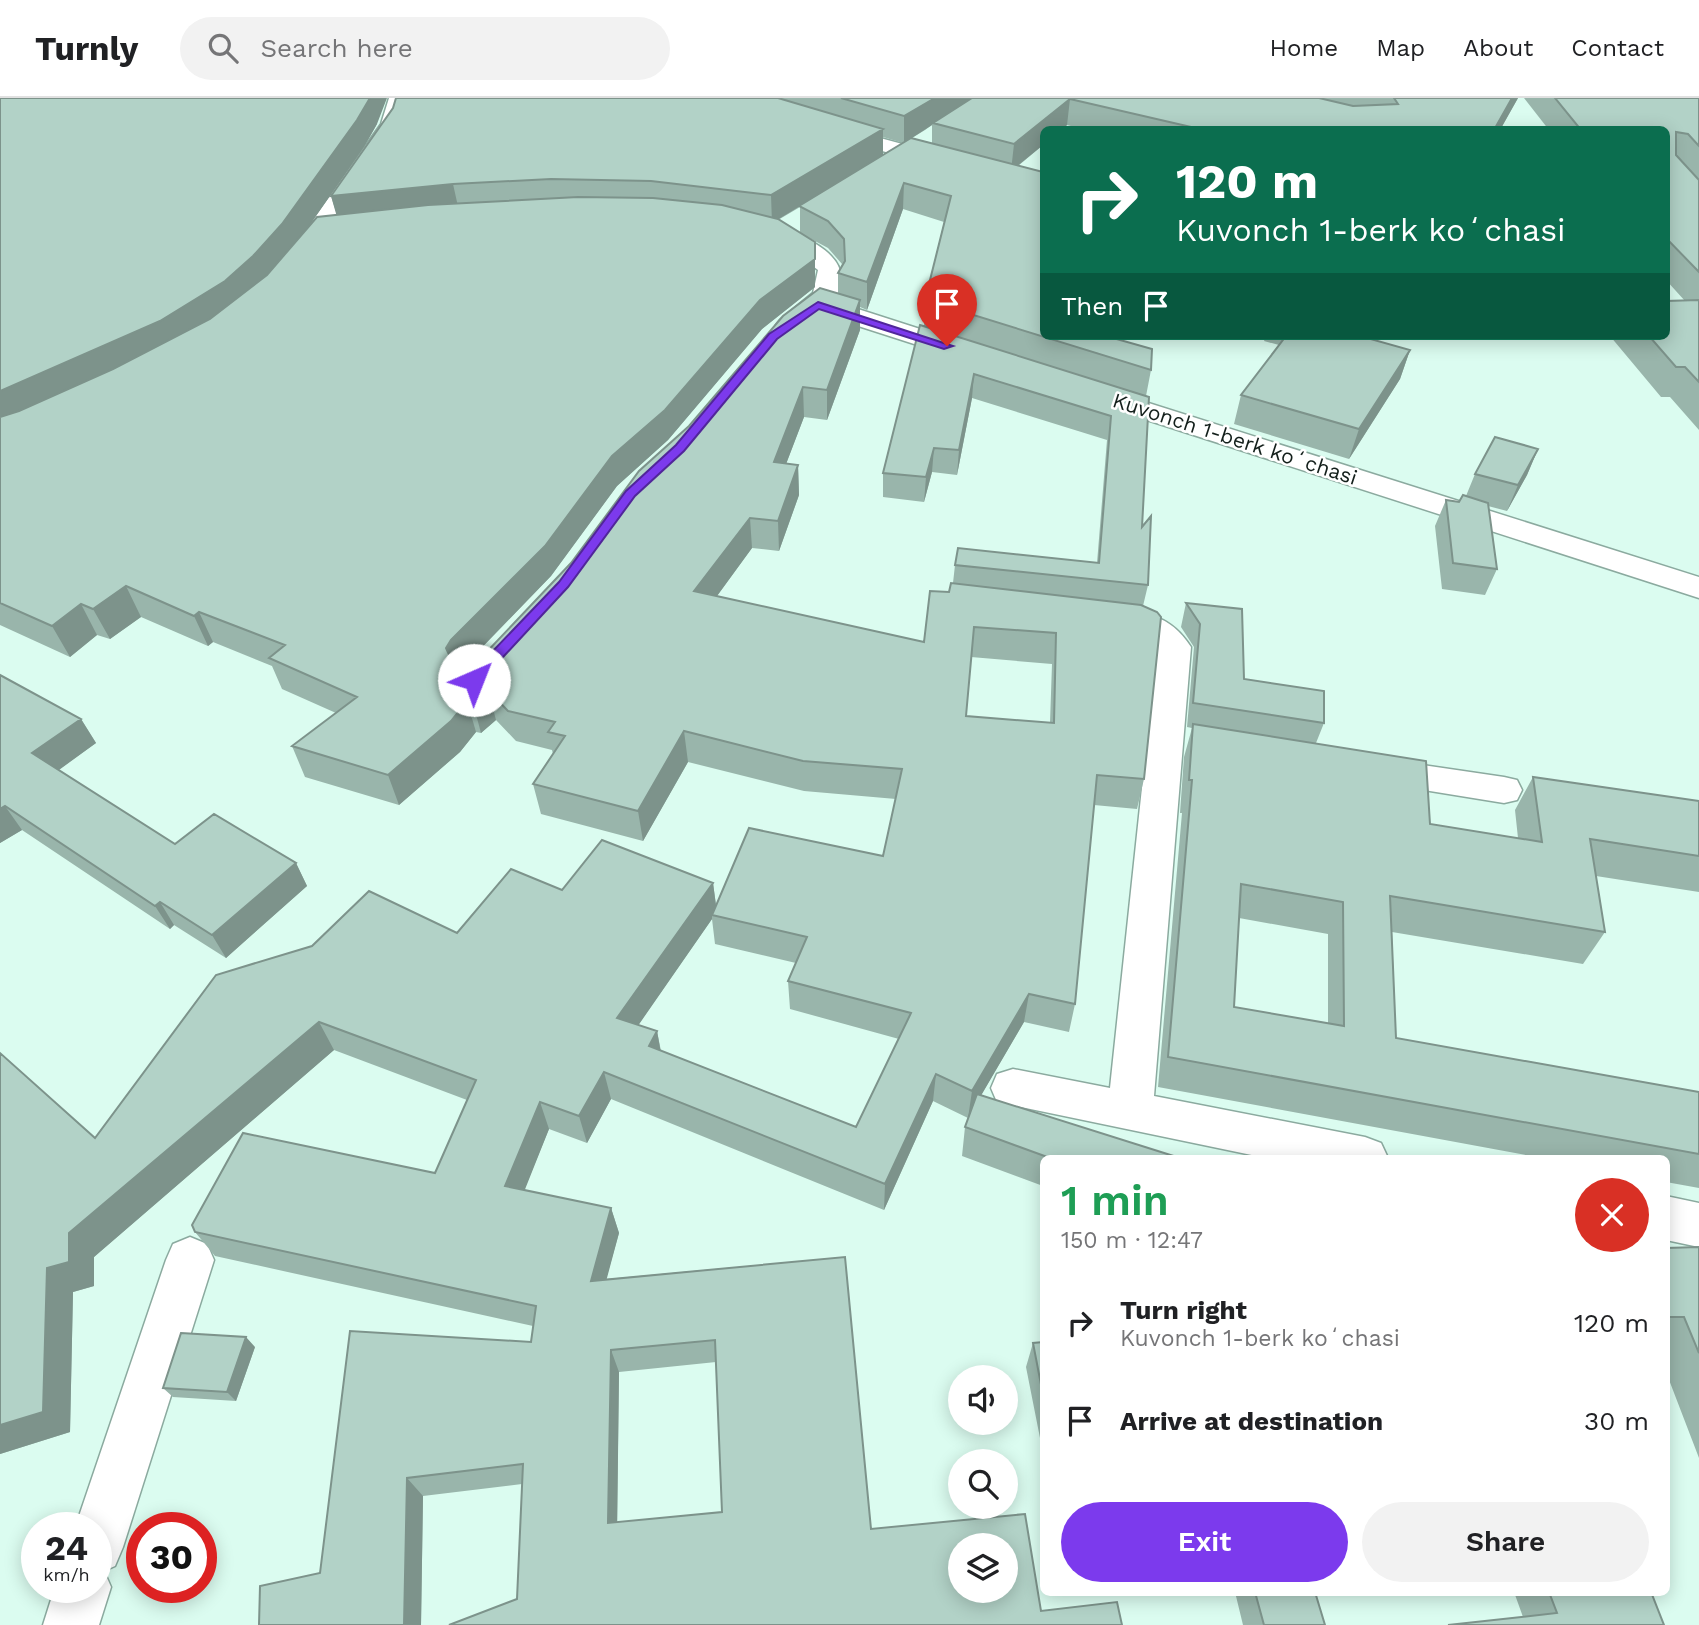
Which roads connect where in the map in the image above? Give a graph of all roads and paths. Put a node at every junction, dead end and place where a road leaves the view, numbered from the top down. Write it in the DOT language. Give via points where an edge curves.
graph roads {
  1 [pos="399,98"];
  2 [pos="814,126"];
  3 [pos="928,139"];
  4 [pos="906,153"];
  5 [pos="883,168"];
  6 [pos="1040,188"];
  7 [pos="800,219"];
  8 [pos="739,227"];
  9 [pos="341,234"];
  10 [pos="777,234"];
  11 [pos="314,237"];
  12 [pos="283,279"];
  13 [pos="818,305"];
  14 [pos="764,347"];
  15 [pos="989,360"];
  16 [pos="1068,385"];
  17 [pos="1699,588"];
  18 [pos="1073,616"];
  19 [pos="1341,765"];
  20 [pos="1504,790"];
  21 [pos="1013,1088"];
  22 [pos="1130,1112"];
  23 [pos="1350,1155"];
  24 [pos="1670,1220"];
  25 [pos="1699,1225"];
  26 [pos="190,1260"];
  27 [pos="107,1512"];
  28 [pos="78,1603"];
  29 [pos="71,1625"];
  1 -- 11 [label="street" via="391,124"];
  2 -- 4 [label="street"];
  3 -- 4 [label="street"];
  4 -- 5 [label="street"];
  4 -- 6 [label="street"];
  7 -- 10 [label="street"];
  8 -- 10 [label="street"];
  9 -- 11 [label="street"];
  10 -- 13 [label="street" via="816,254 830,268 830,288"];
  11 -- 12 [label="street"];
  13 -- 14 [label="street"];
  13 -- 15 [label="street"];
  16 -- 17 [label="street, Kuvonch 1-berk koʻchasi"];
  18 -- 22 [label="street" via="1155,626 1169,637 1174,657 1179,741"];
  19 -- 20 [label="street"];
  21 -- 22 [label="street"];
  22 -- 23 [label="street"];
  24 -- 25 [label="street"];
  26 -- 27 [label="street"];
  28 -- 29 [label="street"];
}
